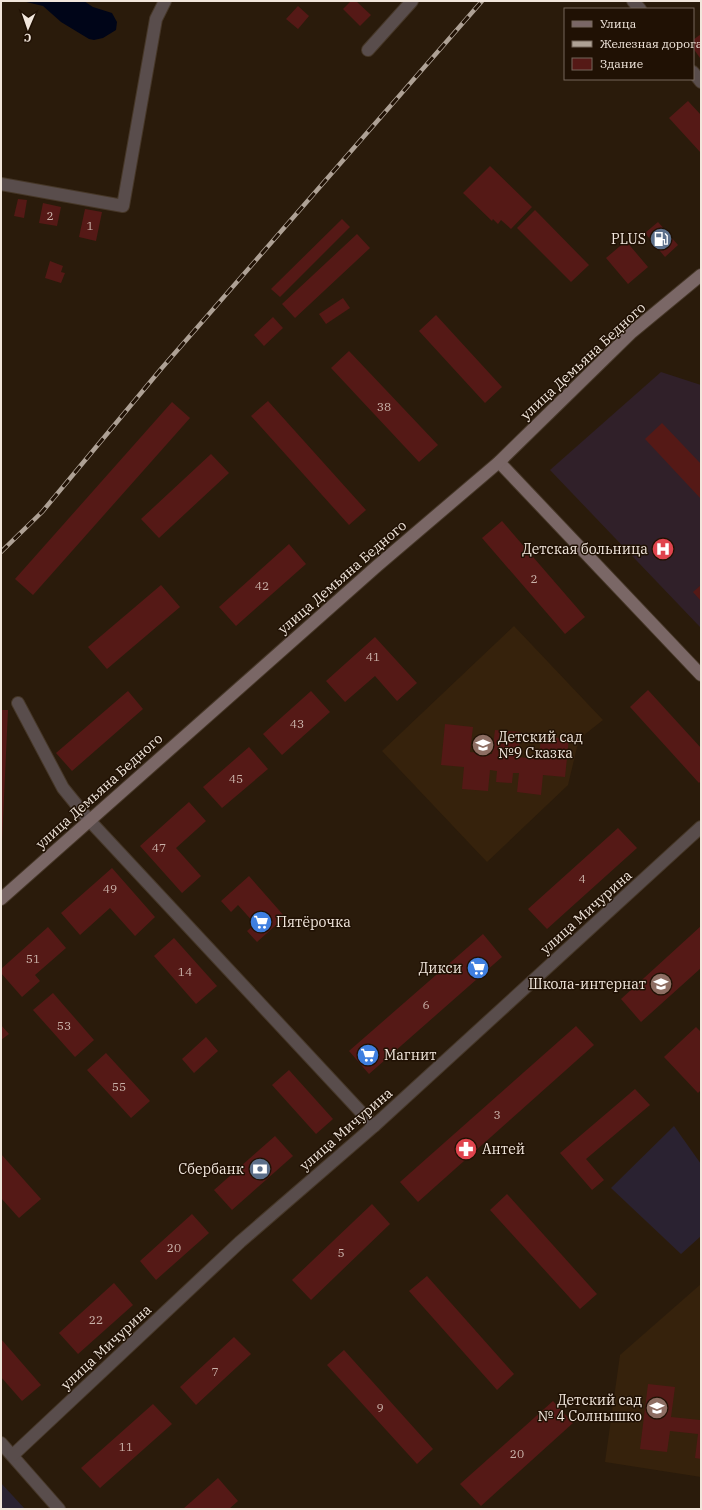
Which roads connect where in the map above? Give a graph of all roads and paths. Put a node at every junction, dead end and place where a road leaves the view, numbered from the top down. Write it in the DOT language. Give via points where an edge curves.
graph roads {
  1 [pos="165,1"];
  2 [pos="412,1"];
  3 [pos="368,50"];
  4 [pos="694,73"];
  5 [pos="701,82"];
  6 [pos="1,184"];
  7 [pos="701,275"];
  8 [pos="498,462"];
  9 [pos="701,675"];
  10 [pos="18,704"];
  11 [pos="89,820"];
  12 [pos="701,827"];
  13 [pos="1,899"];
  14 [pos="374,1126"];
  15 [pos="1,1443"];
  16 [pos="12,1455"];
  17 [pos="59,1509"];
  1 -- 6 [label="street" via="156,19 123,206"];
  2 -- 3 [label="street"];
  4 -- 5 [label="street"];
  7 -- 8 [label="main road, улица Демьяна Бедного" via="632,332"];
  8 -- 9 [label="main road"];
  8 -- 11 [label="main road, улица Демьяна Бедного"];
  10 -- 11 [label="street" via="63,788"];
  11 -- 13 [label="main road, улица Демьяна Бедного"];
  11 -- 14 [label="street"];
  12 -- 14 [label="street, улица Мичурина"];
  14 -- 16 [label="street, улица Мичурина" via="240,1242"];
  15 -- 16 [label="street"];
  16 -- 17 [label="street"];
}
